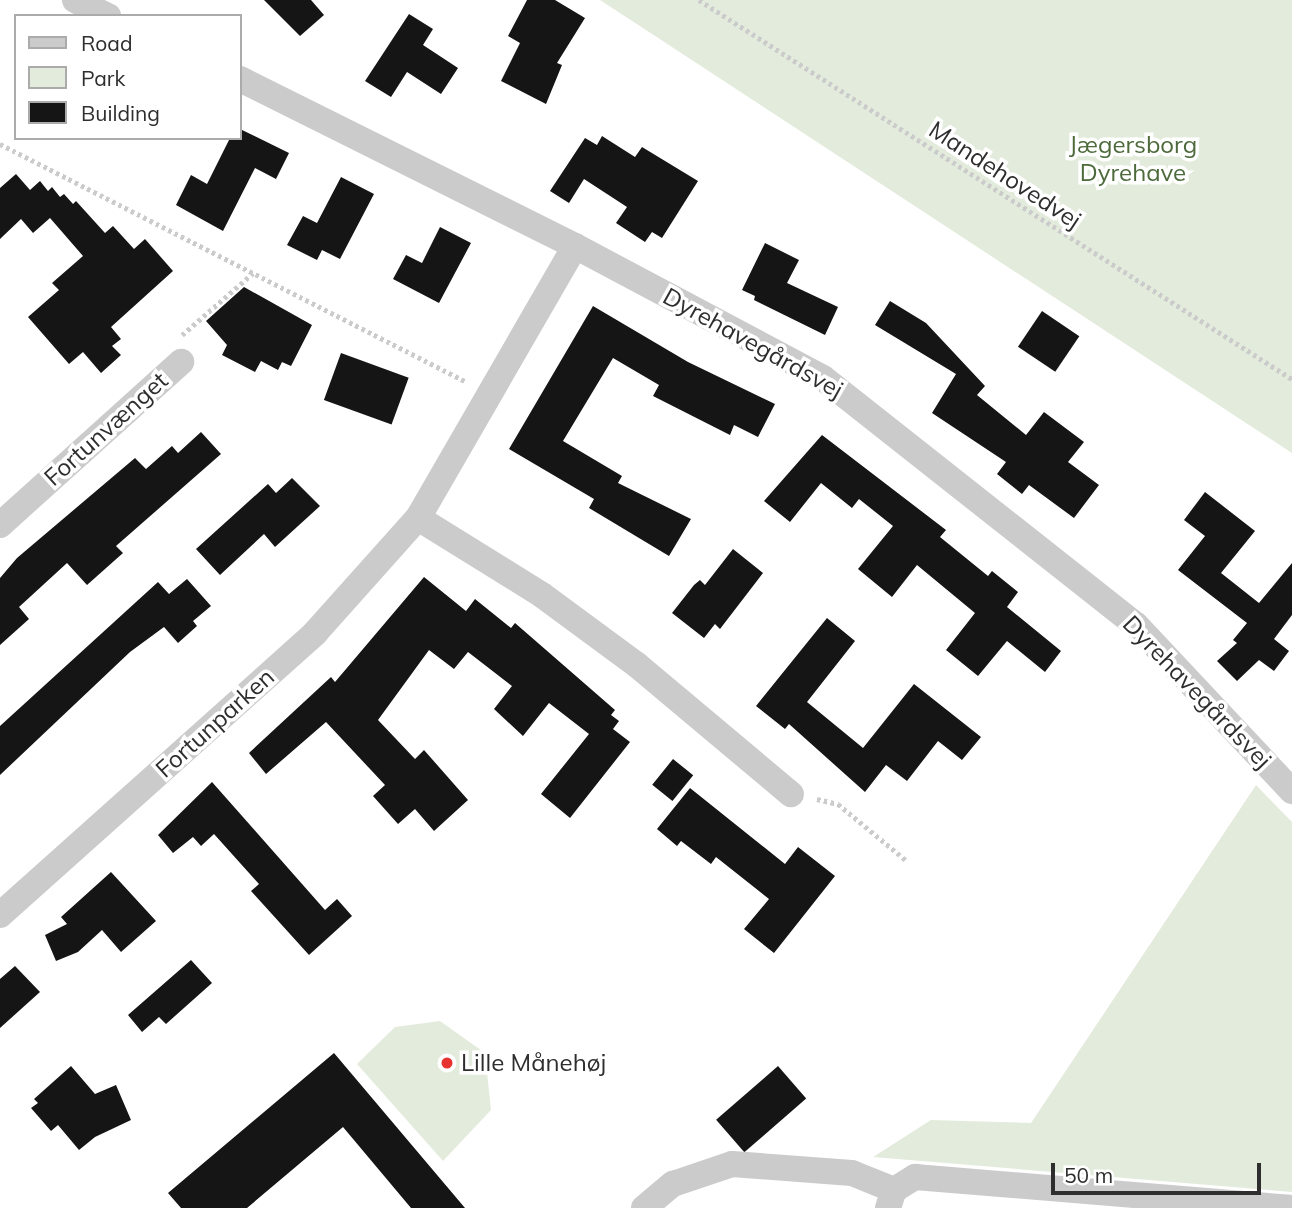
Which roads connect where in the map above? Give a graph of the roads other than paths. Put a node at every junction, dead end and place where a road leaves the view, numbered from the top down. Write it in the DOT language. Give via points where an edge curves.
graph roads {
  1 [pos="75,0"];
  2 [pos="104,14"];
  3 [pos="242,80"];
  4 [pos="575,246"];
  5 [pos="181,362"];
  6 [pos="418,518"];
  7 [pos="0,525"];
  8 [pos="1292,791"];
  9 [pos="791,794"];
  10 [pos="0,915"];
  11 [pos="891,1199"];
  12 [pos="644,1208"];
  13 [pos="1290,1208"];
  1 -- 2 [label="street"];
  3 -- 4 [label="street, Dyrehavegårdsvej"];
  4 -- 6 [label="street, Fortunparken"];
  4 -- 8 [label="street, Dyrehavegårdsvej" via="823,378 863,406 1136,625"];
  5 -- 7 [label="street, Fortunvænget"];
  6 -- 9 [label="street" via="542,594 637,665"];
  6 -- 10 [label="street, Fortunparken" via="315,633"];
  11 -- 12 [label="street" via="852,1174 732,1164 674,1184"];
  11 -- 13 [label="street" via="915,1177"];
}
